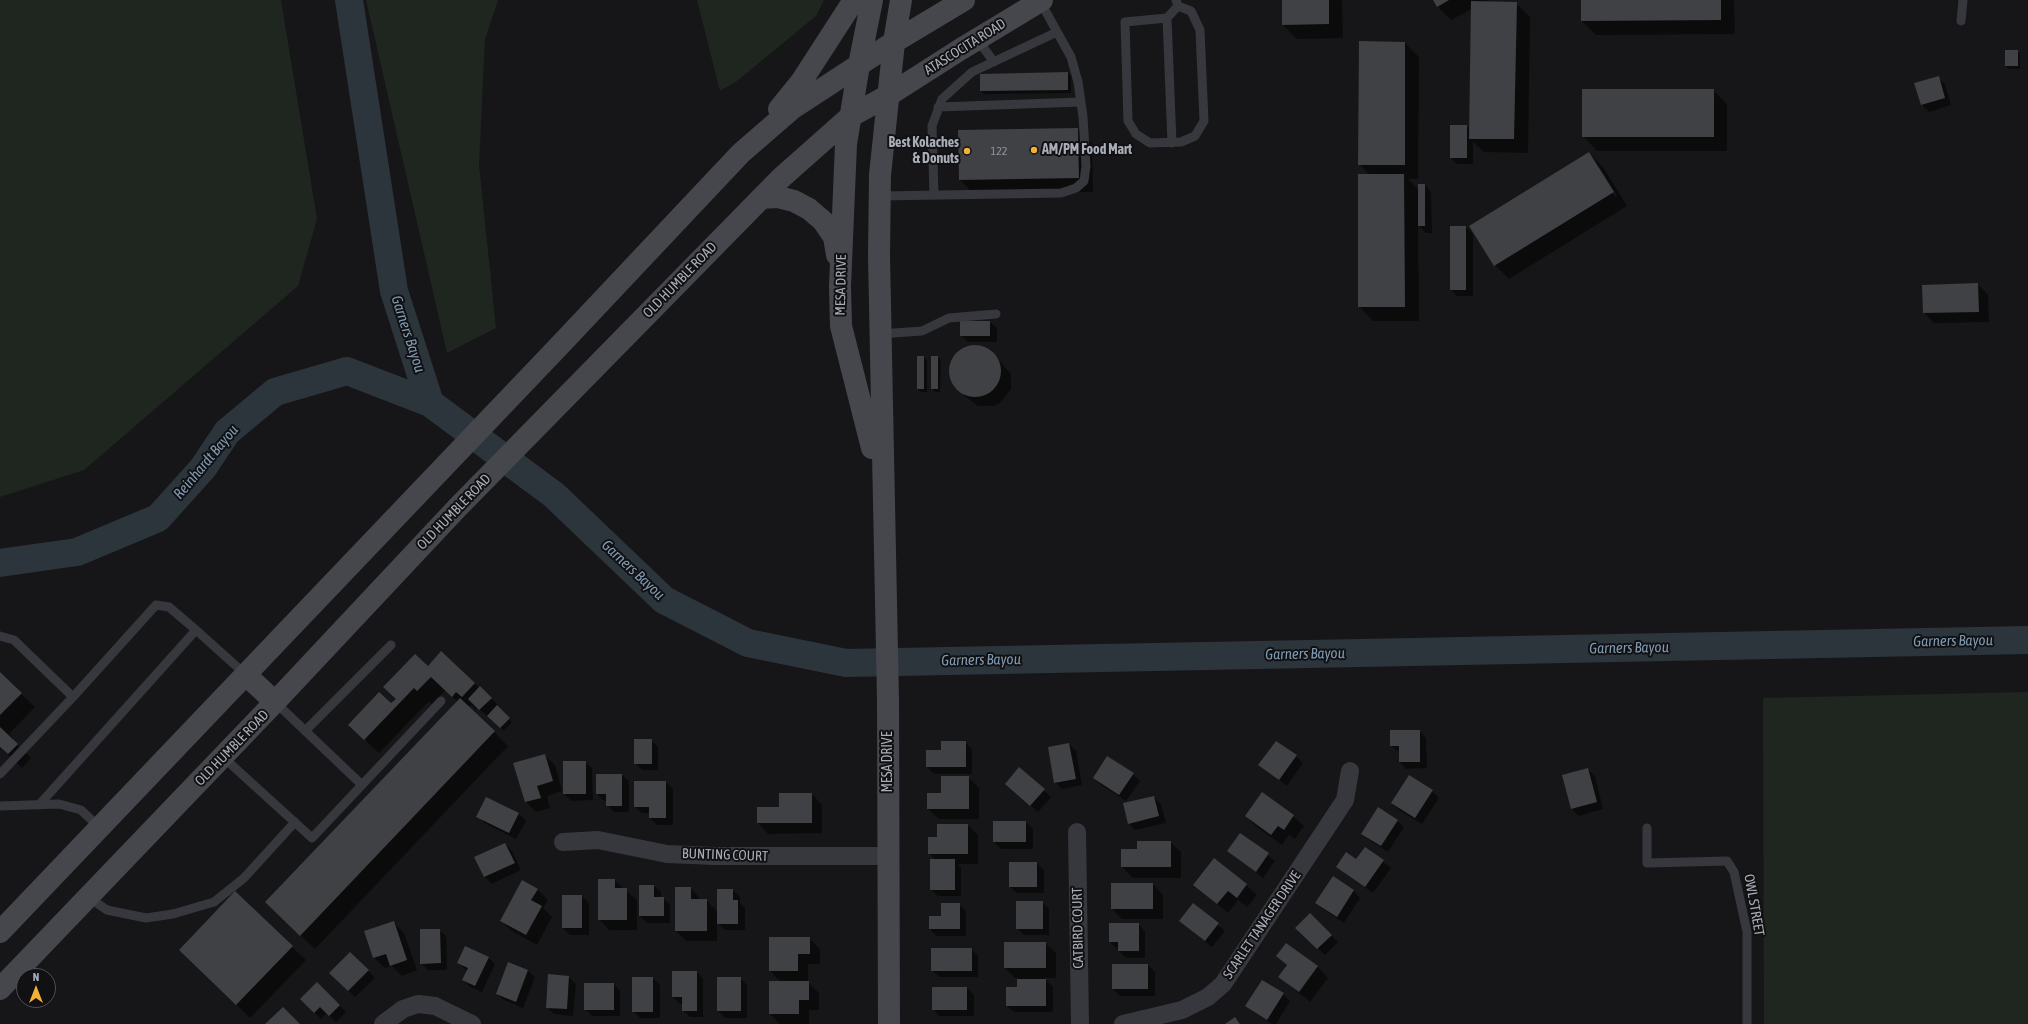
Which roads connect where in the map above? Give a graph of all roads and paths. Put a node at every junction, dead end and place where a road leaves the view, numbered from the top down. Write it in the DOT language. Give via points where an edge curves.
graph roads {
  1 [pos="854,0"];
  2 [pos="872,0"];
  3 [pos="901,0"];
  4 [pos="964,0"];
  5 [pos="1963,0"];
  6 [pos="1041,1"];
  7 [pos="1177,3"];
  8 [pos="1167,18"];
  9 [pos="1961,22"];
  10 [pos="1057,32"];
  11 [pos="977,39"];
  12 [pos="894,42"];
  13 [pos="994,62"];
  14 [pos="859,65"];
  15 [pos="889,96"];
  16 [pos="1081,102"];
  17 [pos="938,107"];
  18 [pos="851,116"];
  19 [pos="1172,143"];
  20 [pos="748,148"];
  21 [pos="934,195"];
  22 [pos="880,196"];
  23 [pos="761,198"];
  24 [pos="841,274"];
  25 [pos="996,314"];
  26 [pos="880,334"];
  27 [pos="884,500"];
  28 [pos="196,630"];
  29 [pos="0,636"];
  30 [pos="391,645"];
  31 [pos="246,675"];
  32 [pos="73,697"];
  33 [pos="441,701"];
  34 [pos="275,702"];
  35 [pos="305,732"];
  36 [pos="223,757"];
  37 [pos="1350,771"];
  38 [pos="0,774"];
  39 [pos="362,785"];
  40 [pos="39,805"];
  41 [pos="0,806"];
  42 [pos="295,822"];
  43 [pos="100,828"];
  44 [pos="1647,828"];
  45 [pos="1076,832"];
  46 [pos="563,842"];
  47 [pos="888,856"];
  48 [pos="88,897"];
  49 [pos="0,932"];
  50 [pos="0,989"];
  51 [pos="382,1024"];
  52 [pos="472,1024"];
  53 [pos="889,1024"];
  54 [pos="1080,1024"];
  55 [pos="1123,1024"];
  56 [pos="1747,1024"];
  1 -- 20 [label="main road" via="801,82"];
  2 -- 14 [label="main road"];
  3 -- 12 [label="main road"];
  4 -- 12 [label="main road"];
  5 -- 9 [label="lane"];
  6 -- 10 [label="lane"];
  6 -- 11 [label="main road, ATASCOCITA ROAD"];
  7 -- 8 [label="lane"];
  7 -- 19 [label="lane" via="1191,11 1200,30 1204,121 1195,136"];
  8 -- 19 [label="lane"];
  8 -- 19 [label="lane" via="1125,22 1128,121 1136,134 1150,143"];
  10 -- 13 [label="lane"];
  10 -- 16 [label="lane" via="1071,57"];
  11 -- 13 [label="lane"];
  11 -- 15 [label="main road, ATASCOCITA ROAD"];
  12 -- 14 [label="main road"];
  12 -- 15 [label="main road"];
  13 -- 17 [label="lane" via="972,72 942,99"];
  14 -- 18 [label="main road, MESA DRIVE"];
  14 -- 20 [label="main road" via="793,108"];
  15 -- 18 [label="main road, OLD HUMBLE ROAD"];
  15 -- 22 [label="main road, MESA DRIVE"];
  16 -- 17 [label="lane"];
  16 -- 21 [label="lane" via="1086,166 1084,180 1076,188 1061,193"];
  17 -- 21 [label="lane" via="932,126"];
  18 -- 23 [label="main road, OLD HUMBLE ROAD"];
  18 -- 24 [label="main road, MESA DRIVE" via="846,144"];
  20 -- 31 [label="main road"];
  21 -- 22 [label="lane"];
  22 -- 26 [label="main road, MESA DRIVE"];
  23 -- 24 [label="main road" via="778,197 794,201 809,208 823,221 834,237"];
  23 -- 34 [label="main road, OLD HUMBLE ROAD" via="458,507"];
  24 -- 27 [label="main road, MESA DRIVE" via="841,326"];
  25 -- 26 [label="lane" via="949,318 922,331"];
  26 -- 27 [label="main road, MESA DRIVE"];
  27 -- 47 [label="main road, MESA DRIVE"];
  28 -- 31 [label="lane"];
  28 -- 32 [label="lane" via="169,607 156,605"];
  28 -- 40 [label="lane"];
  29 -- 32 [label="lane" via="14,640"];
  30 -- 35 [label="lane"];
  31 -- 34 [label="main road"];
  31 -- 43 [label="main road"];
  32 -- 38 [label="lane"];
  33 -- 39 [label="lane"];
  34 -- 35 [label="lane"];
  34 -- 36 [label="main road, OLD HUMBLE ROAD"];
  35 -- 39 [label="lane"];
  36 -- 42 [label="lane"];
  36 -- 48 [label="main road, OLD HUMBLE ROAD"];
  37 -- 55 [label="street, SCARLET TANAGER DRIVE" via="1345,800 1223,984 1208,997 1182,1010"];
  39 -- 42 [label="lane" via="312,838"];
  40 -- 41 [label="lane"];
  40 -- 43 [label="lane" via="60,804 81,810"];
  42 -- 48 [label="lane" via="244,878 214,902 173,914 146,918 107,910"];
  43 -- 49 [label="main road"];
  44 -- 56 [label="lane, OWL STREET" via="1647,863 1727,861 1734,872 1747,932"];
  45 -- 54 [label="street, CATBIRD COURT"];
  46 -- 47 [label="street, BUNTING COURT" via="598,840 667,854"];
  47 -- 53 [label="main road, MESA DRIVE"];
  48 -- 50 [label="main road, OLD HUMBLE ROAD"];
  51 -- 52 [label="street" via="403,1009 418,1004 435,1006"];
}
